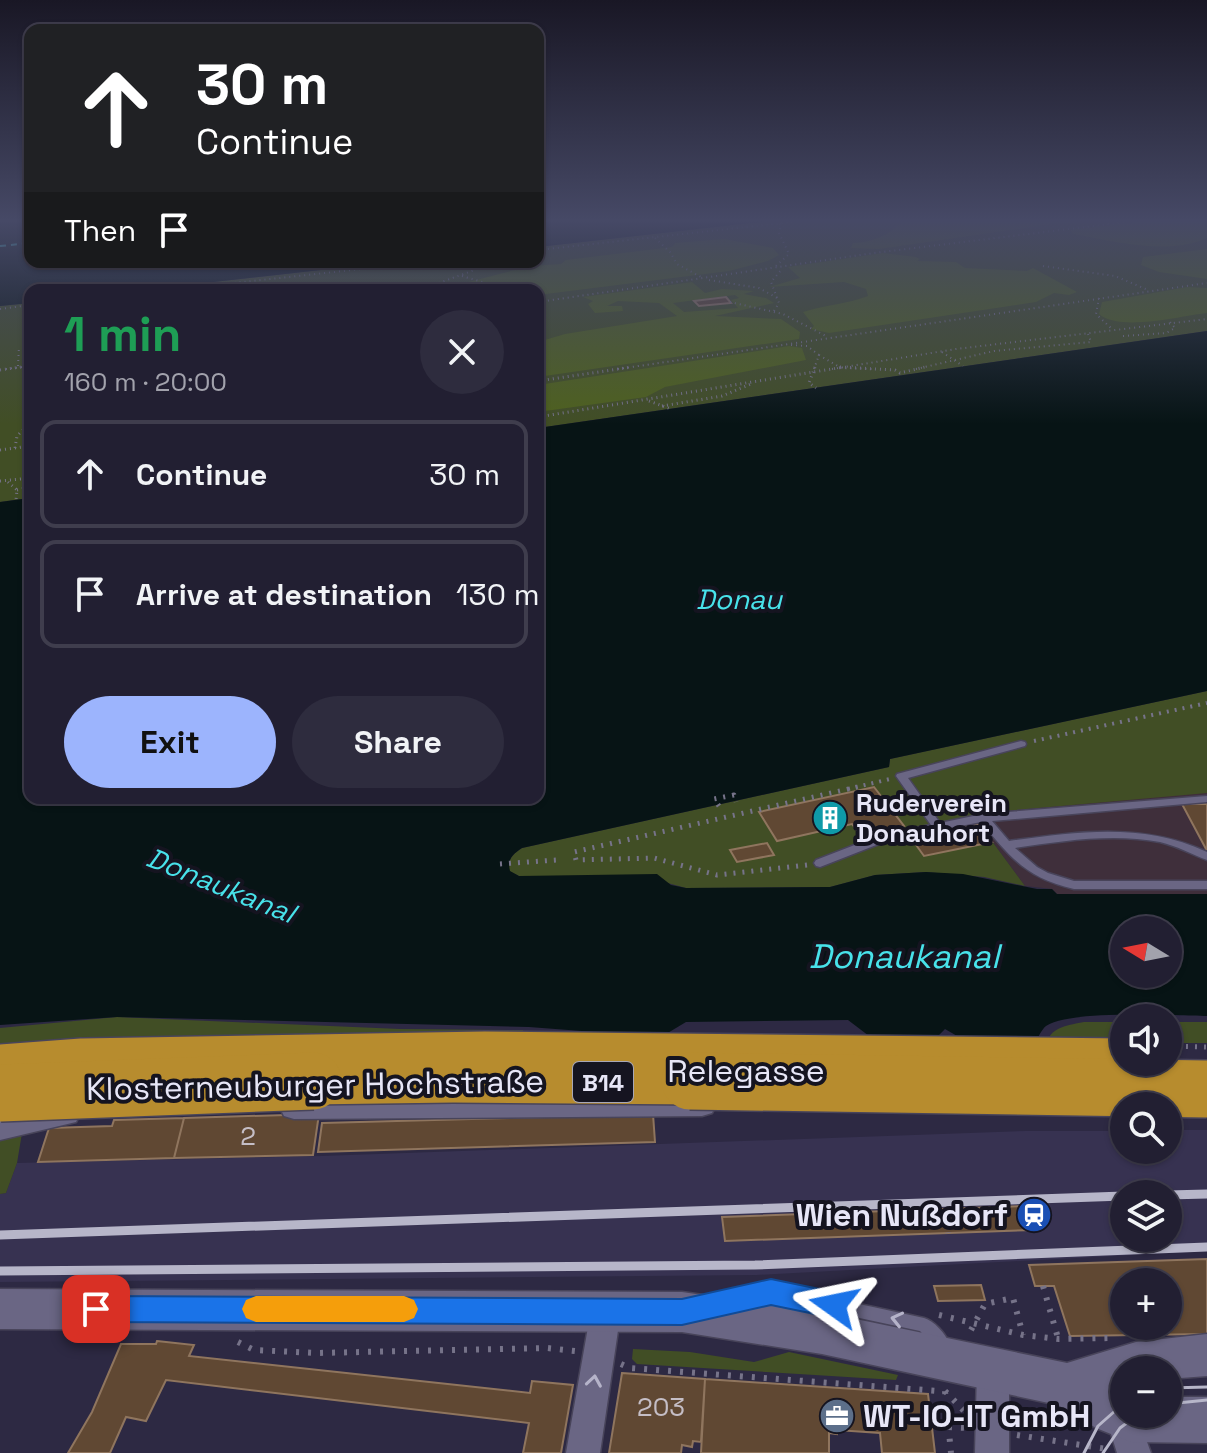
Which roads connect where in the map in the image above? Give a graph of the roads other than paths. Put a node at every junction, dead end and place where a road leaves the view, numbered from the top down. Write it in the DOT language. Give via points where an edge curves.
graph roads {
  1 [pos="1021,744"];
  2 [pos="1207,799"];
  3 [pos="983,818"];
  4 [pos="938,827"];
  5 [pos="1006,845"];
  6 [pos="1207,856"];
  7 [pos="820,863"];
  8 [pos="1207,885"];
  9 [pos="1110,1061"];
  10 [pos="0,1067"];
  11 [pos="1207,1089"];
  12 [pos="0,1093"];
  13 [pos="1207,1105"];
  14 [pos="0,1129"];
  15 [pos="0,1309"];
  16 [pos="606,1310"];
  17 [pos="1207,1355"];
  18 [pos="965,1361"];
  19 [pos="1086,1377"];
  20 [pos="1207,1420"];
  21 [pos="988,1436"];
  22 [pos="1125,1440"];
  23 [pos="583,1453"];
  1 -- 4 [label="lane" via="901,776"];
  2 -- 3 [label="lane"];
  3 -- 4 [label="lane"];
  3 -- 5 [label="lane"];
  4 -- 7 [label="lane" via="887,837"];
  5 -- 6 [label="lane" via="1063,835 1123,836 1168,840"];
  5 -- 8 [label="lane" via="1033,873 1058,882"];
  9 -- 10 [label="highway, Klosterneuburger Hochstraße / B14, bridge" via="470,1054"];
  11 -- 12 [label="highway, Klosterneuburger Hochstraße / B14, bridge" via="373,1081"];
  13 -- 14 [label="street, Relegasse" via="82,1110"];
  15 -- 16 [label="main road"];
  16 -- 18 [label="main road" via="682,1312"];
  23 -- 16 [label="street, one-way"];
  17 -- 19 [label="main road" via="1154,1357"];
  18 -- 19 [label="main road"];
  18 -- 21 [label="street"];
  19 -- 22 [label="main road"];
  20 -- 22 [label="main road" via="1178,1422"];
}
